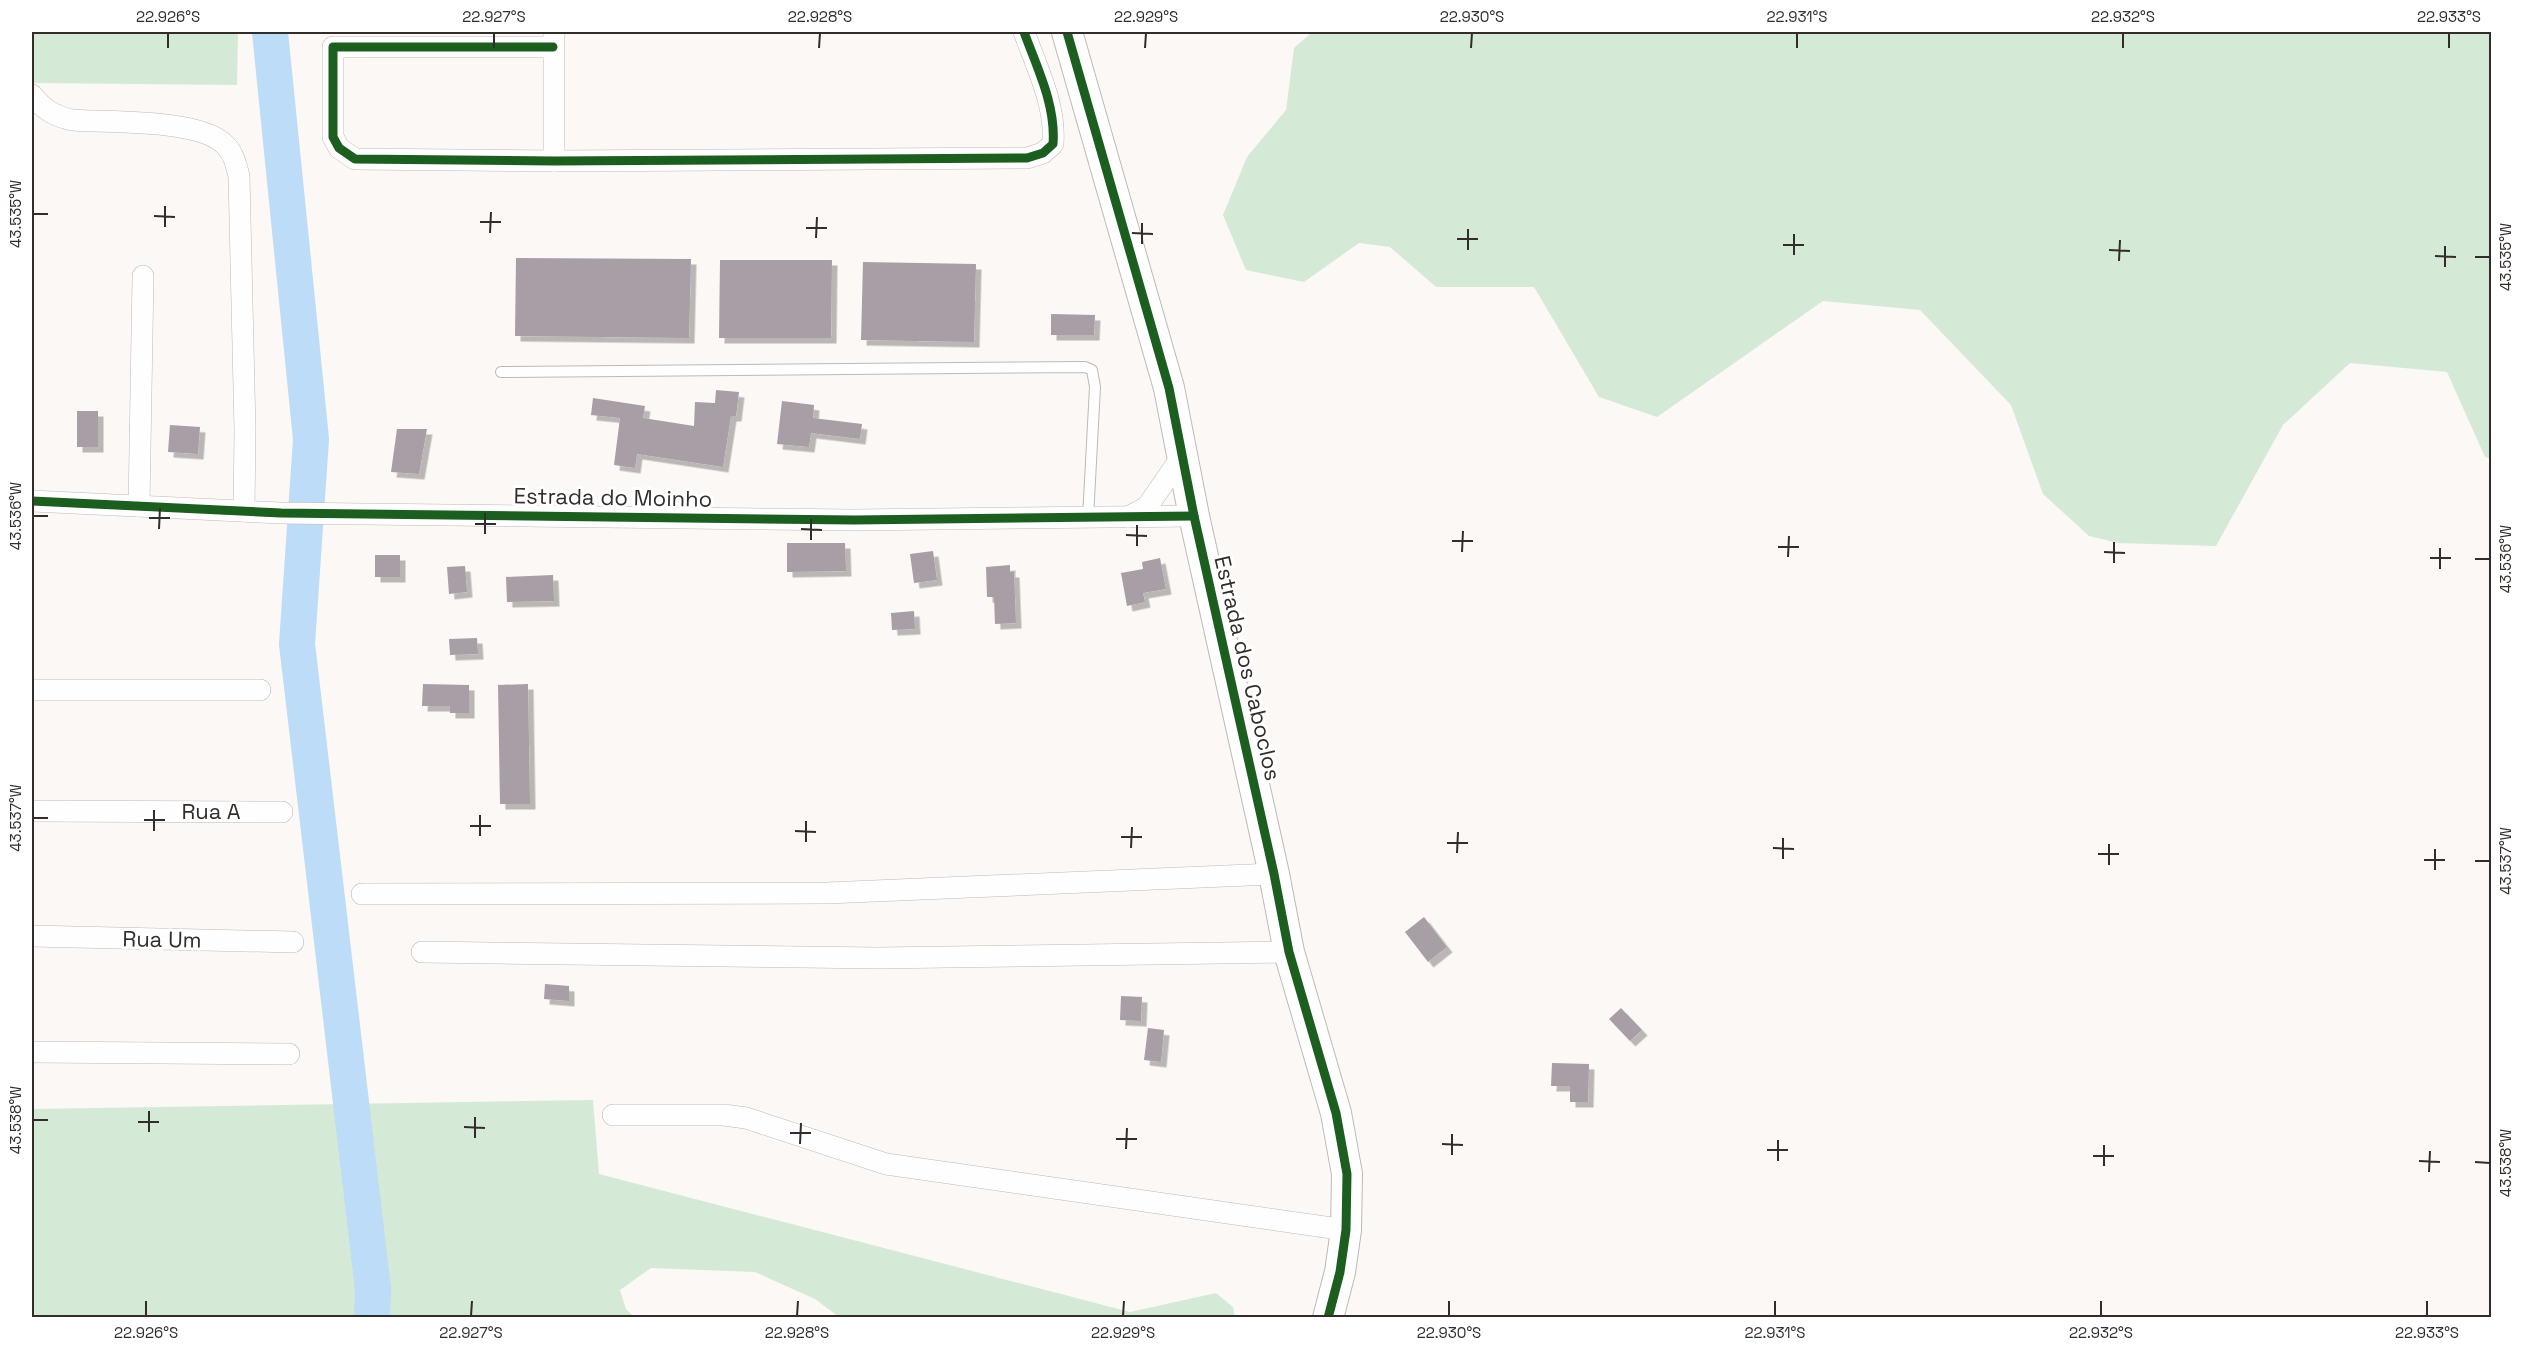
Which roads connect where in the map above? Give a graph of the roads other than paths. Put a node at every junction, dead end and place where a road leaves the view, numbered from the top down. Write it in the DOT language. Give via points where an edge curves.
graph roads {
  1 [pos="1024,32"];
  2 [pos="1067,32"];
  3 [pos="333,39"];
  4 [pos="554,39"];
  5 [pos="32,95"];
  6 [pos="554,161"];
  7 [pos="143,276"];
  8 [pos="501,372"];
  9 [pos="1183,461"];
  10 [pos="32,501"];
  11 [pos="139,506"];
  12 [pos="244,511"];
  13 [pos="1194,516"];
  14 [pos="1127,517"];
  15 [pos="1088,518"];
  16 [pos="32,690"];
  17 [pos="260,690"];
  18 [pos="32,810"];
  19 [pos="282,812"];
  20 [pos="1274,874"];
  21 [pos="362,894"];
  22 [pos="32,936"];
  23 [pos="293,942"];
  24 [pos="422,952"];
  25 [pos="1289,952"];
  26 [pos="32,1052"];
  27 [pos="289,1054"];
  28 [pos="612,1114"];
  29 [pos="1346,1230"];
  30 [pos="1328,1317"];
  1 -- 6 [label="street" via="1054,125 1053,144 1044,153 1028,158"];
  2 -- 9 [label="street, Estrada dos Caboclos" via="1169,388"];
  3 -- 4 [label="street"];
  3 -- 6 [label="street" via="333,137 339,148 356,159"];
  4 -- 6 [label="street"];
  5 -- 12 [label="street" via="56,117 189,128 210,134 225,144 234,158 239,176"];
  7 -- 11 [label="street"];
  8 -- 15 [label="lane" via="1085,367 1092,370 1095,387"];
  9 -- 13 [label="street, Estrada dos Caboclos"];
  9 -- 14 [label="street" via="1178,462 1147,507"];
  10 -- 11 [label="street, Estrada do Moinho"];
  11 -- 12 [label="street, Estrada do Moinho"];
  12 -- 15 [label="street, Estrada do Moinho" via="854,520"];
  13 -- 14 [label="street, Estrada do Moinho"];
  13 -- 20 [label="street, Estrada dos Caboclos"];
  14 -- 15 [label="street, Estrada do Moinho"];
  16 -- 17 [label="street"];
  18 -- 19 [label="street, Rua A"];
  20 -- 21 [label="street" via="827,893"];
  20 -- 25 [label="street, Estrada dos Caboclos"];
  22 -- 23 [label="street, Rua Um"];
  24 -- 25 [label="street" via="878,958"];
  25 -- 29 [label="street, Estrada dos Caboclos" via="1336,1113 1347,1174"];
  26 -- 27 [label="street"];
  28 -- 29 [label="street" via="746,1118 886,1164"];
  29 -- 30 [label="street, Estrada dos Caboclos"];
}
